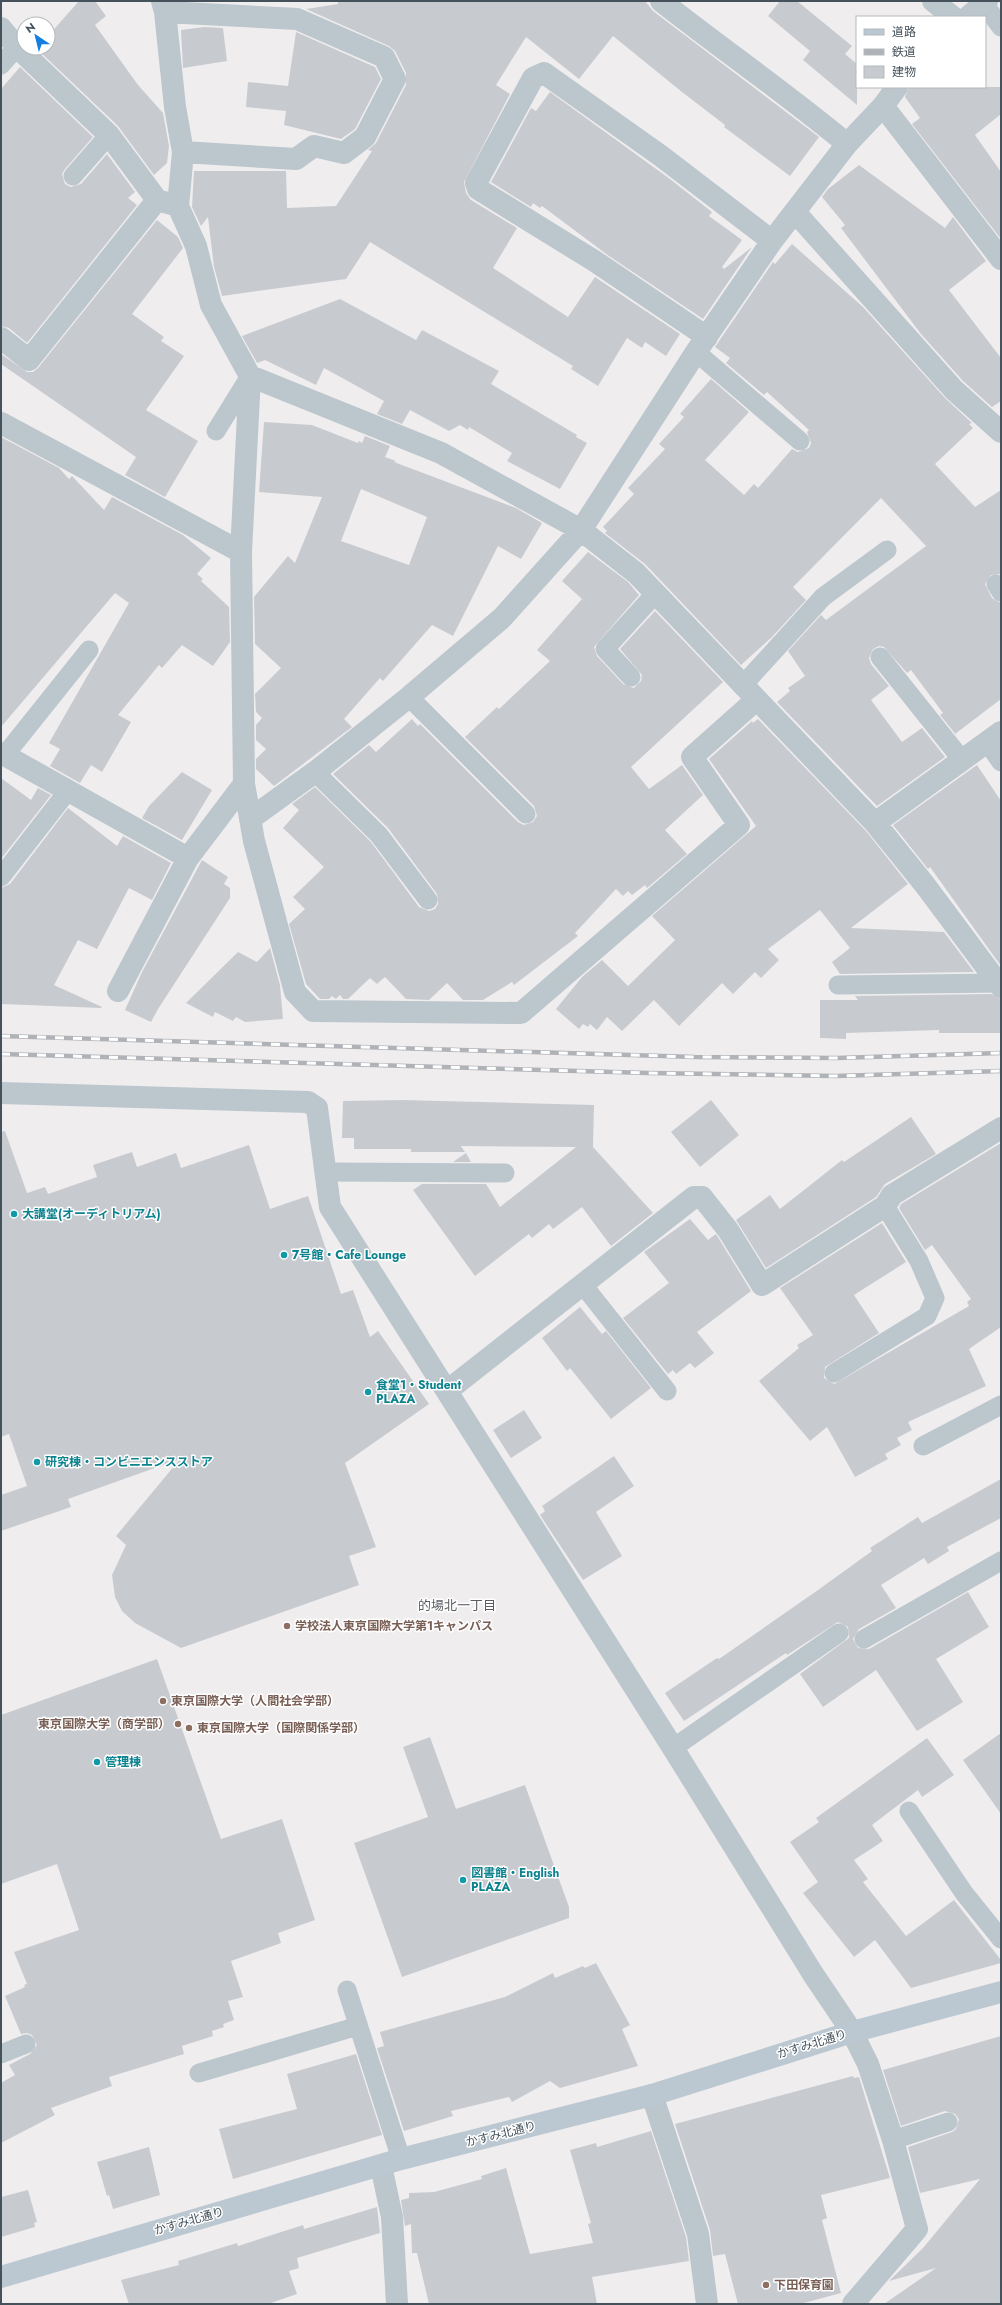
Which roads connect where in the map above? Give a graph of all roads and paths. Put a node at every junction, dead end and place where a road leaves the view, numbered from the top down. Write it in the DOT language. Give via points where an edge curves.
graph roads {
  1 [pos="661,1"];
  2 [pos="933,1"];
  3 [pos="164,6"];
  4 [pos="980,7"];
  5 [pos="952,16"];
  6 [pos="1001,27"];
  7 [pos="1,28"];
  8 [pos="16,46"];
  9 [pos="16,48"];
  10 [pos="26,56"];
  11 [pos="1,65"];
  12 [pos="896,88"];
  13 [pos="883,106"];
  14 [pos="109,135"];
  15 [pos="847,144"];
  16 [pos="183,152"];
  17 [pos="73,176"];
  18 [pos="157,200"];
  19 [pos="178,206"];
  20 [pos="795,212"];
  21 [pos="772,241"];
  22 [pos="1001,259"];
  23 [pos="1,338"];
  24 [pos="701,345"];
  25 [pos="250,376"];
  26 [pos="1,423"];
  27 [pos="216,431"];
  28 [pos="1001,432"];
  29 [pos="800,441"];
  30 [pos="581,530"];
  31 [pos="887,550"];
  32 [pos="241,552"];
  33 [pos="655,594"];
  34 [pos="90,650"];
  35 [pos="880,657"];
  36 [pos="631,677"];
  37 [pos="749,693"];
  38 [pos="409,697"];
  39 [pos="994,737"];
  40 [pos="3,754"];
  41 [pos="962,760"];
  42 [pos="1001,762"];
  43 [pos="315,772"];
  44 [pos="244,784"];
  45 [pos="67,792"];
  46 [pos="526,814"];
  47 [pos="250,819"];
  48 [pos="876,823"];
  49 [pos="188,858"];
  50 [pos="1,877"];
  51 [pos="428,900"];
  52 [pos="1000,985"];
  53 [pos="838,986"];
  54 [pos="118,991"];
  55 [pos="1,1093"];
  56 [pos="1001,1128"];
  57 [pos="325,1172"];
  58 [pos="504,1173"];
  59 [pos="885,1206"];
  60 [pos="583,1285"];
  61 [pos="834,1373"];
  62 [pos="447,1391"];
  63 [pos="667,1391"];
  64 [pos="1001,1406"];
  65 [pos="923,1446"];
  66 [pos="1001,1561"];
  67 [pos="839,1633"];
  68 [pos="864,1639"];
  69 [pos="673,1748"];
  70 [pos="909,1810"];
  71 [pos="1001,1939"];
  72 [pos="347,1990"];
  73 [pos="1001,1992"];
  74 [pos="358,2026"];
  75 [pos="852,2032"];
  76 [pos="26,2044"];
  77 [pos="1,2054"];
  78 [pos="199,2074"];
  79 [pos="652,2095"];
  80 [pos="948,2122"];
  81 [pos="893,2140"];
  82 [pos="391,2162"];
  83 [pos="1,2277"];
  84 [pos="397,2304"];
  85 [pos="707,2304"];
  86 [pos="853,2304"];
  1 -- 15 [label="street" via="727,53 798,103"];
  2 -- 5 [label="street"];
  3 -- 16 [label="street" via="175,107"];
  3 -- 16 [label="street" via="296,19 384,57 395,79 365,137 344,153 314,146 296,159"];
  4 -- 6 [label="lane"];
  7 -- 8 [label="street"];
  9 -- 11 [label="lane"];
  10 -- 14 [label="street"];
  12 -- 13 [label="street"];
  13 -- 15 [label="street"];
  13 -- 22 [label="street"];
  14 -- 17 [label="lane"];
  14 -- 18 [label="street"];
  15 -- 20 [label="street"];
  16 -- 19 [label="street"];
  18 -- 19 [label="street"];
  18 -- 23 [label="street" via="29,360"];
  19 -- 25 [label="street" via="196,246 212,305"];
  20 -- 21 [label="street"];
  20 -- 28 [label="street" via="954,390"];
  21 -- 24 [label="street"];
  21 -- 24 [label="street" via="661,156 544,73 533,78 476,183 478,188 593,260"];
  24 -- 29 [label="lane"];
  24 -- 30 [label="street"];
  25 -- 27 [label="lane"];
  25 -- 30 [label="street" via="442,453"];
  25 -- 32 [label="street"];
  26 -- 32 [label="street"];
  30 -- 33 [label="street" via="636,574"];
  30 -- 38 [label="street" via="502,618"];
  31 -- 37 [label="lane" via="822,597"];
  32 -- 44 [label="street"];
  33 -- 36 [label="lane" via="605,649"];
  33 -- 37 [label="street"];
  34 -- 40 [label="lane"];
  35 -- 41 [label="lane"];
  37 -- 47 [label="street" via="692,757 739,825 522,1013 313,1011 295,992"];
  37 -- 48 [label="street"];
  38 -- 43 [label="street"];
  38 -- 46 [label="lane"];
  39 -- 41 [label="street"];
  39 -- 42 [label="lane"];
  40 -- 45 [label="street"];
  41 -- 48 [label="street"];
  43 -- 47 [label="street"];
  43 -- 51 [label="lane" via="379,835"];
  44 -- 47 [label="street"];
  44 -- 49 [label="street"];
  45 -- 49 [label="street"];
  45 -- 50 [label="lane"];
  48 -- 52 [label="street"];
  49 -- 54 [label="street"];
  52 -- 53 [label="lane"];
  55 -- 57 [label="street" via="308,1102 317,1108"];
  56 -- 59 [label="street" via="892,1195"];
  57 -- 58 [label="lane"];
  57 -- 62 [label="street" via="330,1207"];
  59 -- 60 [label="street" via="762,1285 728,1230 702,1197 694,1197"];
  59 -- 61 [label="lane" via="919,1260 935,1298 927,1316"];
  60 -- 62 [label="street"];
  60 -- 63 [label="lane"];
  62 -- 69 [label="street"];
  64 -- 65 [label="lane"];
  66 -- 68 [label="lane"];
  67 -- 69 [label="lane"];
  69 -- 75 [label="street" via="813,1974"];
  70 -- 71 [label="lane" via="964,1893"];
  72 -- 74 [label="lane"];
  73 -- 75 [label="street, かすみ北通り"];
  74 -- 78 [label="lane"];
  74 -- 82 [label="lane"];
  75 -- 79 [label="street, かすみ北通り"];
  75 -- 81 [label="street" via="868,2064"];
  76 -- 77 [label="lane"];
  79 -- 82 [label="street, かすみ北通り"];
  79 -- 85 [label="street" via="698,2234"];
  80 -- 81 [label="lane"];
  81 -- 86 [label="street" via="917,2229"];
  82 -- 83 [label="street, かすみ北通り"];
  82 -- 84 [label="street"];
}
